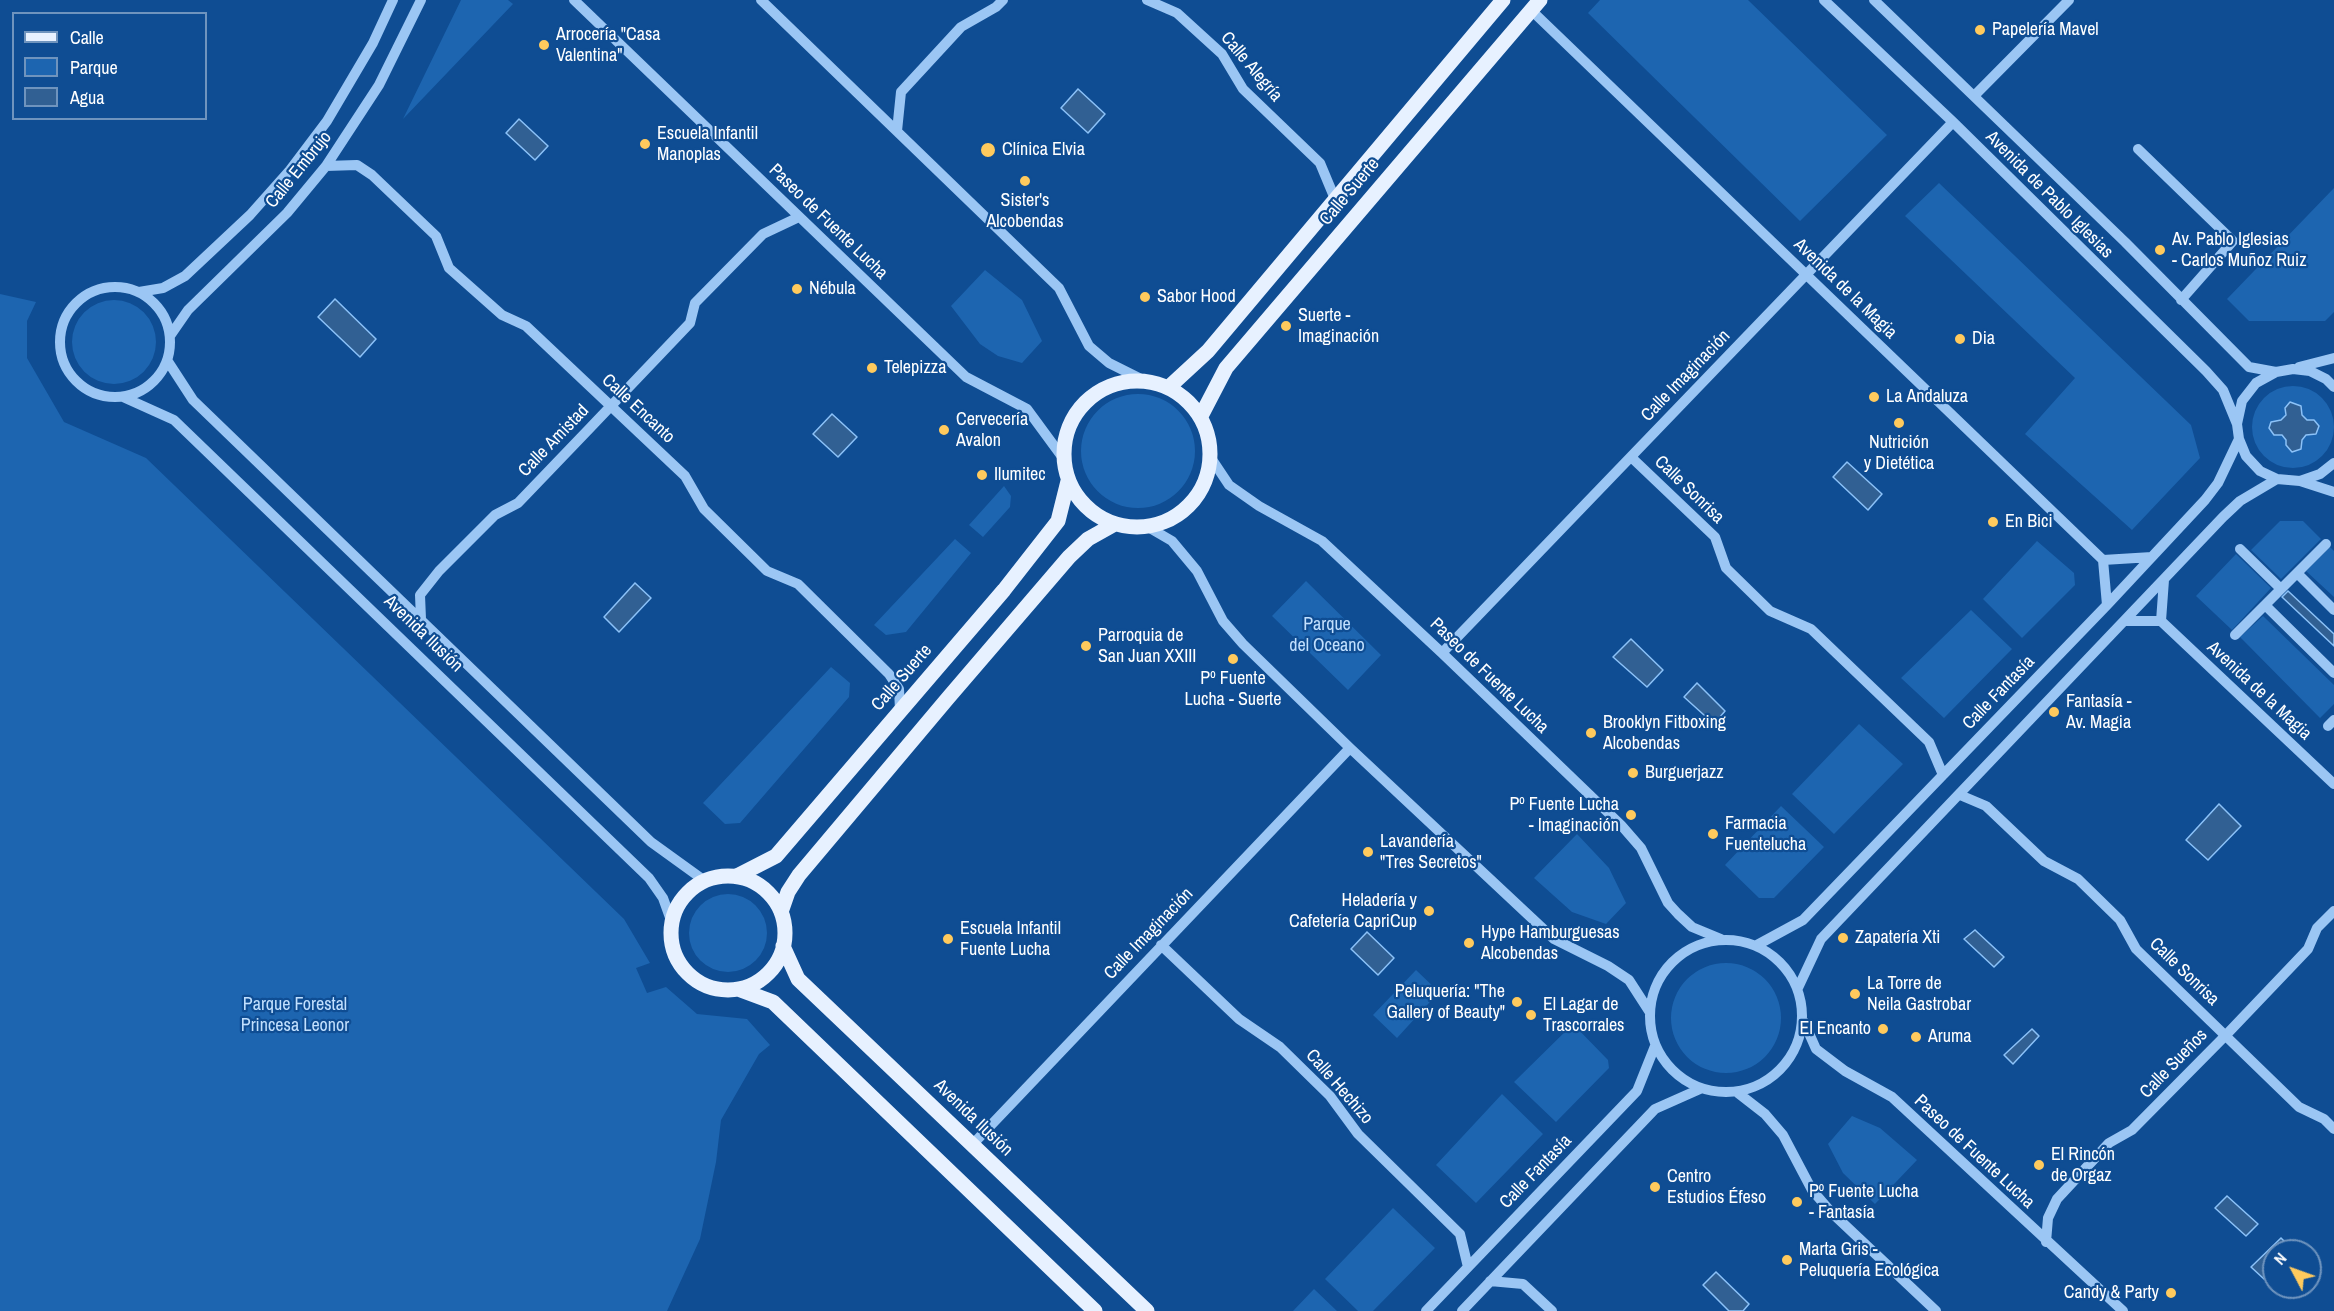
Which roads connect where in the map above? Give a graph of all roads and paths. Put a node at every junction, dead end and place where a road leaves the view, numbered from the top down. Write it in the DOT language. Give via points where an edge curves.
graph roads {
  1 [pos="393,0"];
  2 [pos="421,0"];
  3 [pos="574,0"];
  4 [pos="761,0"];
  5 [pos="1003,0"];
  6 [pos="1147,0"];
  7 [pos="1503,0"];
  8 [pos="1824,0"];
  9 [pos="1874,0"];
  10 [pos="2069,0"];
  11 [pos="1536,5"];
  12 [pos="1974,96"];
  13 [pos="1953,122"];
  14 [pos="897,131"];
  15 [pos="2138,149"];
  16 [pos="326,166"];
  17 [pos="1335,200"];
  18 [pos="799,217"];
  19 [pos="1807,274"];
  20 [pos="139,292"];
  21 [pos="2181,300"];
  22 [pos="170,336"];
  23 [pos="2334,358"];
  24 [pos="167,360"];
  25 [pos="2293,369"];
  26 [pos="2276,372"];
  27 [pos="1143,380"];
  28 [pos="1169,387"];
  29 [pos="2334,387"];
  30 [pos="123,397"];
  31 [pos="610,406"];
  32 [pos="1201,416"];
  33 [pos="2237,424"];
  34 [pos="2239,438"];
  35 [pos="1631,457"];
  36 [pos="1063,458"];
  37 [pos="1211,458"];
  38 [pos="2334,463"];
  39 [pos="2277,479"];
  40 [pos="1068,481"];
  41 [pos="2300,481"];
  42 [pos="2334,492"];
  43 [pos="1113,525"];
  44 [pos="1148,527"];
  45 [pos="2326,544"];
  46 [pos="2240,549"];
  47 [pos="2152,557"];
  48 [pos="2103,560"];
  49 [pos="2296,573"];
  50 [pos="2164,580"];
  51 [pos="2281,589"];
  52 [pos="2107,605"];
  53 [pos="2265,605"];
  54 [pos="2334,610"];
  55 [pos="421,619"];
  56 [pos="2125,621"];
  57 [pos="2160,621"];
  58 [pos="2235,635"];
  59 [pos="1442,653"];
  60 [pos="2334,672"];
  61 [pos="900,710"];
  62 [pos="1350,748"];
  63 [pos="1943,775"];
  64 [pos="2334,784"];
  65 [pos="1960,795"];
  66 [pos="737,876"];
  67 [pos="705,880"];
  68 [pos="2334,910"];
  69 [pos="781,912"];
  70 [pos="672,923"];
  71 [pos="1721,939"];
  72 [pos="1161,945"];
  73 [pos="1757,945"];
  74 [pos="783,946"];
  75 [pos="1798,988"];
  76 [pos="738,989"];
  77 [pos="1649,1011"];
  78 [pos="1804,1022"];
  79 [pos="2226,1035"];
  80 [pos="1655,1046"];
  81 [pos="1700,1089"];
  82 [pos="1738,1093"];
  83 [pos="2334,1129"];
  84 [pos="973,1144"];
  85 [pos="2046,1242"];
  86 [pos="1468,1267"];
  87 [pos="1490,1281"];
  88 [pos="1095,1311"];
  89 [pos="1147,1311"];
  90 [pos="1426,1311"];
  91 [pos="1462,1311"];
  92 [pos="1552,1311"];
  93 [pos="1936,1311"];
  94 [pos="2123,1311"];
  1 -- 20 [label="street, Calle Embrujo" via="373,43 327,121 290,170 250,215 185,276 163,288"];
  2 -- 16 [label="street, Calle Embrujo" via="379,85"];
  3 -- 18 [label="street, Paseo de Fuente Lucha"];
  4 -- 14 [label="street"];
  5 -- 14 [label="street" via="962,27 901,92"];
  6 -- 17 [label="street, Calle Alegría" via="1177,13 1222,54 1243,89 1320,163"];
  7 -- 17 [label="main road, Calle Suerte"];
  8 -- 13 [label="street, Avenida de Pablo Iglesias"];
  9 -- 12 [label="street, Avenida de Pablo Iglesias"];
  10 -- 12 [label="street"];
  11 -- 19 [label="street, Avenida de la Magia"];
  11 -- 32 [label="main road, Calle Suerte" via="1226,368"];
  12 -- 21 [label="street, Avenida de Pablo Iglesias"];
  13 -- 19 [label="street, Calle Imaginación"];
  13 -- 33 [label="street, Avenida de Pablo Iglesias" via="2206,371 2223,390"];
  14 -- 27 [label="street" via="1059,288 1089,346 1109,363"];
  15 -- 21 [label="street" via="2233,241"];
  16 -- 22 [label="street, Calle Embrujo" via="287,213 188,310"];
  16 -- 31 [label="street, Calle Encanto" via="357,165 372,175 436,236 449,268 502,315 526,326"];
  17 -- 28 [label="main road, Calle Suerte" via="1208,351"];
  18 -- 31 [label="street, Calle Amistad" via="763,234 695,303 690,323"];
  18 -- 36 [label="street, Paseo de Fuente Lucha" via="966,377 1027,409"];
  19 -- 35 [label="street, Calle Imaginación"];
  19 -- 48 [label="street, Avenida de la Magia"];
  20 -- 22 [label="street" via="165,318"];
  20 -- 30 [label="street" via="121,287 102,288 85,295 71,308 62,325 62,362 72,378 86,390 104,397"];
  21 -- 26 [label="street, Avenida de Pablo Iglesias" via="2249,367"];
  22 -- 24 [label="street"];
  23 -- 25 [label="street"];
  24 -- 30 [label="street" via="150,385"];
  24 -- 55 [label="street, Avenida Ilusión" via="193,400"];
  25 -- 26 [label="street"];
  25 -- 29 [label="street" via="2310,371"];
  26 -- 33 [label="street" via="2256,383 2242,401"];
  27 -- 28 [label="main road"];
  27 -- 36 [label="main road" via="1112,384 1085,401 1068,428"];
  28 -- 32 [label="main road" via="1188,399"];
  30 -- 70 [label="street, Avenida Ilusión" via="174,420 649,878 663,898"];
  31 -- 55 [label="street, Calle Amistad" via="518,503 495,515 439,571 420,595"];
  31 -- 61 [label="street, Calle Encanto" via="685,476 704,509 767,571 798,584 889,674 899,689"];
  32 -- 37 [label="main road"];
  33 -- 34 [label="street"];
  34 -- 39 [label="street" via="2246,456 2260,471"];
  34 -- 47 [label="street, Calle Fantasía" via="2205,501"];
  35 -- 59 [label="street, Calle Imaginación"];
  35 -- 63 [label="street, Calle Sonrisa" via="1715,537 1726,568 1770,611 1811,629 1929,742"];
  36 -- 40 [label="main road"];
  37 -- 44 [label="main road" via="1202,491 1179,515"];
  37 -- 59 [label="street, Paseo de Fuente Lucha" via="1228,485 1322,541"];
  38 -- 41 [label="street" via="2320,474"];
  39 -- 41 [label="street"];
  39 -- 50 [label="street" via="2240,501"];
  40 -- 43 [label="main road" via="1089,510"];
  40 -- 61 [label="main road, Calle Suerte" via="1058,521 1046,538"];
  41 -- 42 [label="street"];
  43 -- 44 [label="main road"];
  43 -- 69 [label="main road" via="1088,539 1069,557 799,875"];
  44 -- 62 [label="street" via="1172,541 1197,571 1223,621 1243,644"];
  45 -- 49 [label="street"];
  46 -- 51 [label="street"];
  47 -- 48 [label="street"];
  47 -- 52 [label="street, Calle Fantasía"];
  48 -- 52 [label="street"];
  49 -- 51 [label="street"];
  49 -- 54 [label="street"];
  50 -- 56 [label="street"];
  50 -- 57 [label="street"];
  51 -- 53 [label="street"];
  52 -- 63 [label="street, Calle Fantasía"];
  53 -- 58 [label="street"];
  53 -- 60 [label="street"];
  55 -- 67 [label="street, Avenida Ilusión" via="651,842"];
  56 -- 57 [label="street"];
  56 -- 65 [label="street"];
  57 -- 64 [label="street, Avenida de la Magia"];
  59 -- 71 [label="street, Paseo de Fuente Lucha" via="1621,825 1641,848 1668,903 1678,914 1692,927"];
  61 -- 66 [label="main road, Calle Suerte" via="776,856"];
  62 -- 72 [label="street, Calle Imaginación"];
  62 -- 77 [label="street" via="1554,939 1629,980"];
  63 -- 73 [label="street, Calle Fantasía" via="1803,920"];
  65 -- 75 [label="street" via="1821,939"];
  65 -- 79 [label="street, Calle Sonrisa" via="1986,806 2044,861 2078,879 2120,921 2136,949"];
  66 -- 67 [label="main road"];
  66 -- 69 [label="main road" via="756,883 771,895"];
  67 -- 70 [label="main road" via="687,894"];
  68 -- 79 [label="street, Calle Sueños" via="2317,928 2308,949"];
  69 -- 74 [label="main road"];
  70 -- 76 [label="main road" via="677,959 687,973 702,984"];
  71 -- 73 [label="street"];
  71 -- 77 [label="street" via="1693,947 1670,964 1656,986"];
  72 -- 84 [label="street, Calle Imaginación"];
  72 -- 86 [label="street, Calle Hechizo" via="1239,1019 1280,1047 1330,1096 1358,1134 1460,1234"];
  73 -- 75 [label="street" via="1784,964"];
  74 -- 76 [label="main road" via="767,975"];
  74 -- 84 [label="main road, Avenida Ilusión" via="798,980"];
  75 -- 78 [label="street"];
  76 -- 88 [label="main road" via="773,1002"];
  77 -- 80 [label="street"];
  78 -- 82 [label="street" via="1792,1056 1768,1081"];
  78 -- 85 [label="street, Paseo de Fuente Lucha" via="1816,1049 1845,1071 1892,1097"];
  79 -- 83 [label="street, Calle Sonrisa" via="2299,1107 2324,1119"];
  79 -- 85 [label="street, Calle Sueños" via="2132,1130 2109,1143 2057,1199 2048,1218"];
  80 -- 81 [label="street" via="1680,1078"];
  80 -- 86 [label="street, Calle Fantasía" via="1636,1091"];
  81 -- 82 [label="street"];
  81 -- 87 [label="street" via="1655,1108"];
  82 -- 93 [label="street" via="1765,1114 1783,1135 1812,1190 1831,1212"];
  84 -- 89 [label="main road, Avenida Ilusión"];
  85 -- 94 [label="street, Paseo de Fuente Lucha"];
  86 -- 90 [label="street, Calle Fantasía"];
  87 -- 91 [label="street"];
  87 -- 92 [label="street" via="1523,1284"];
}
